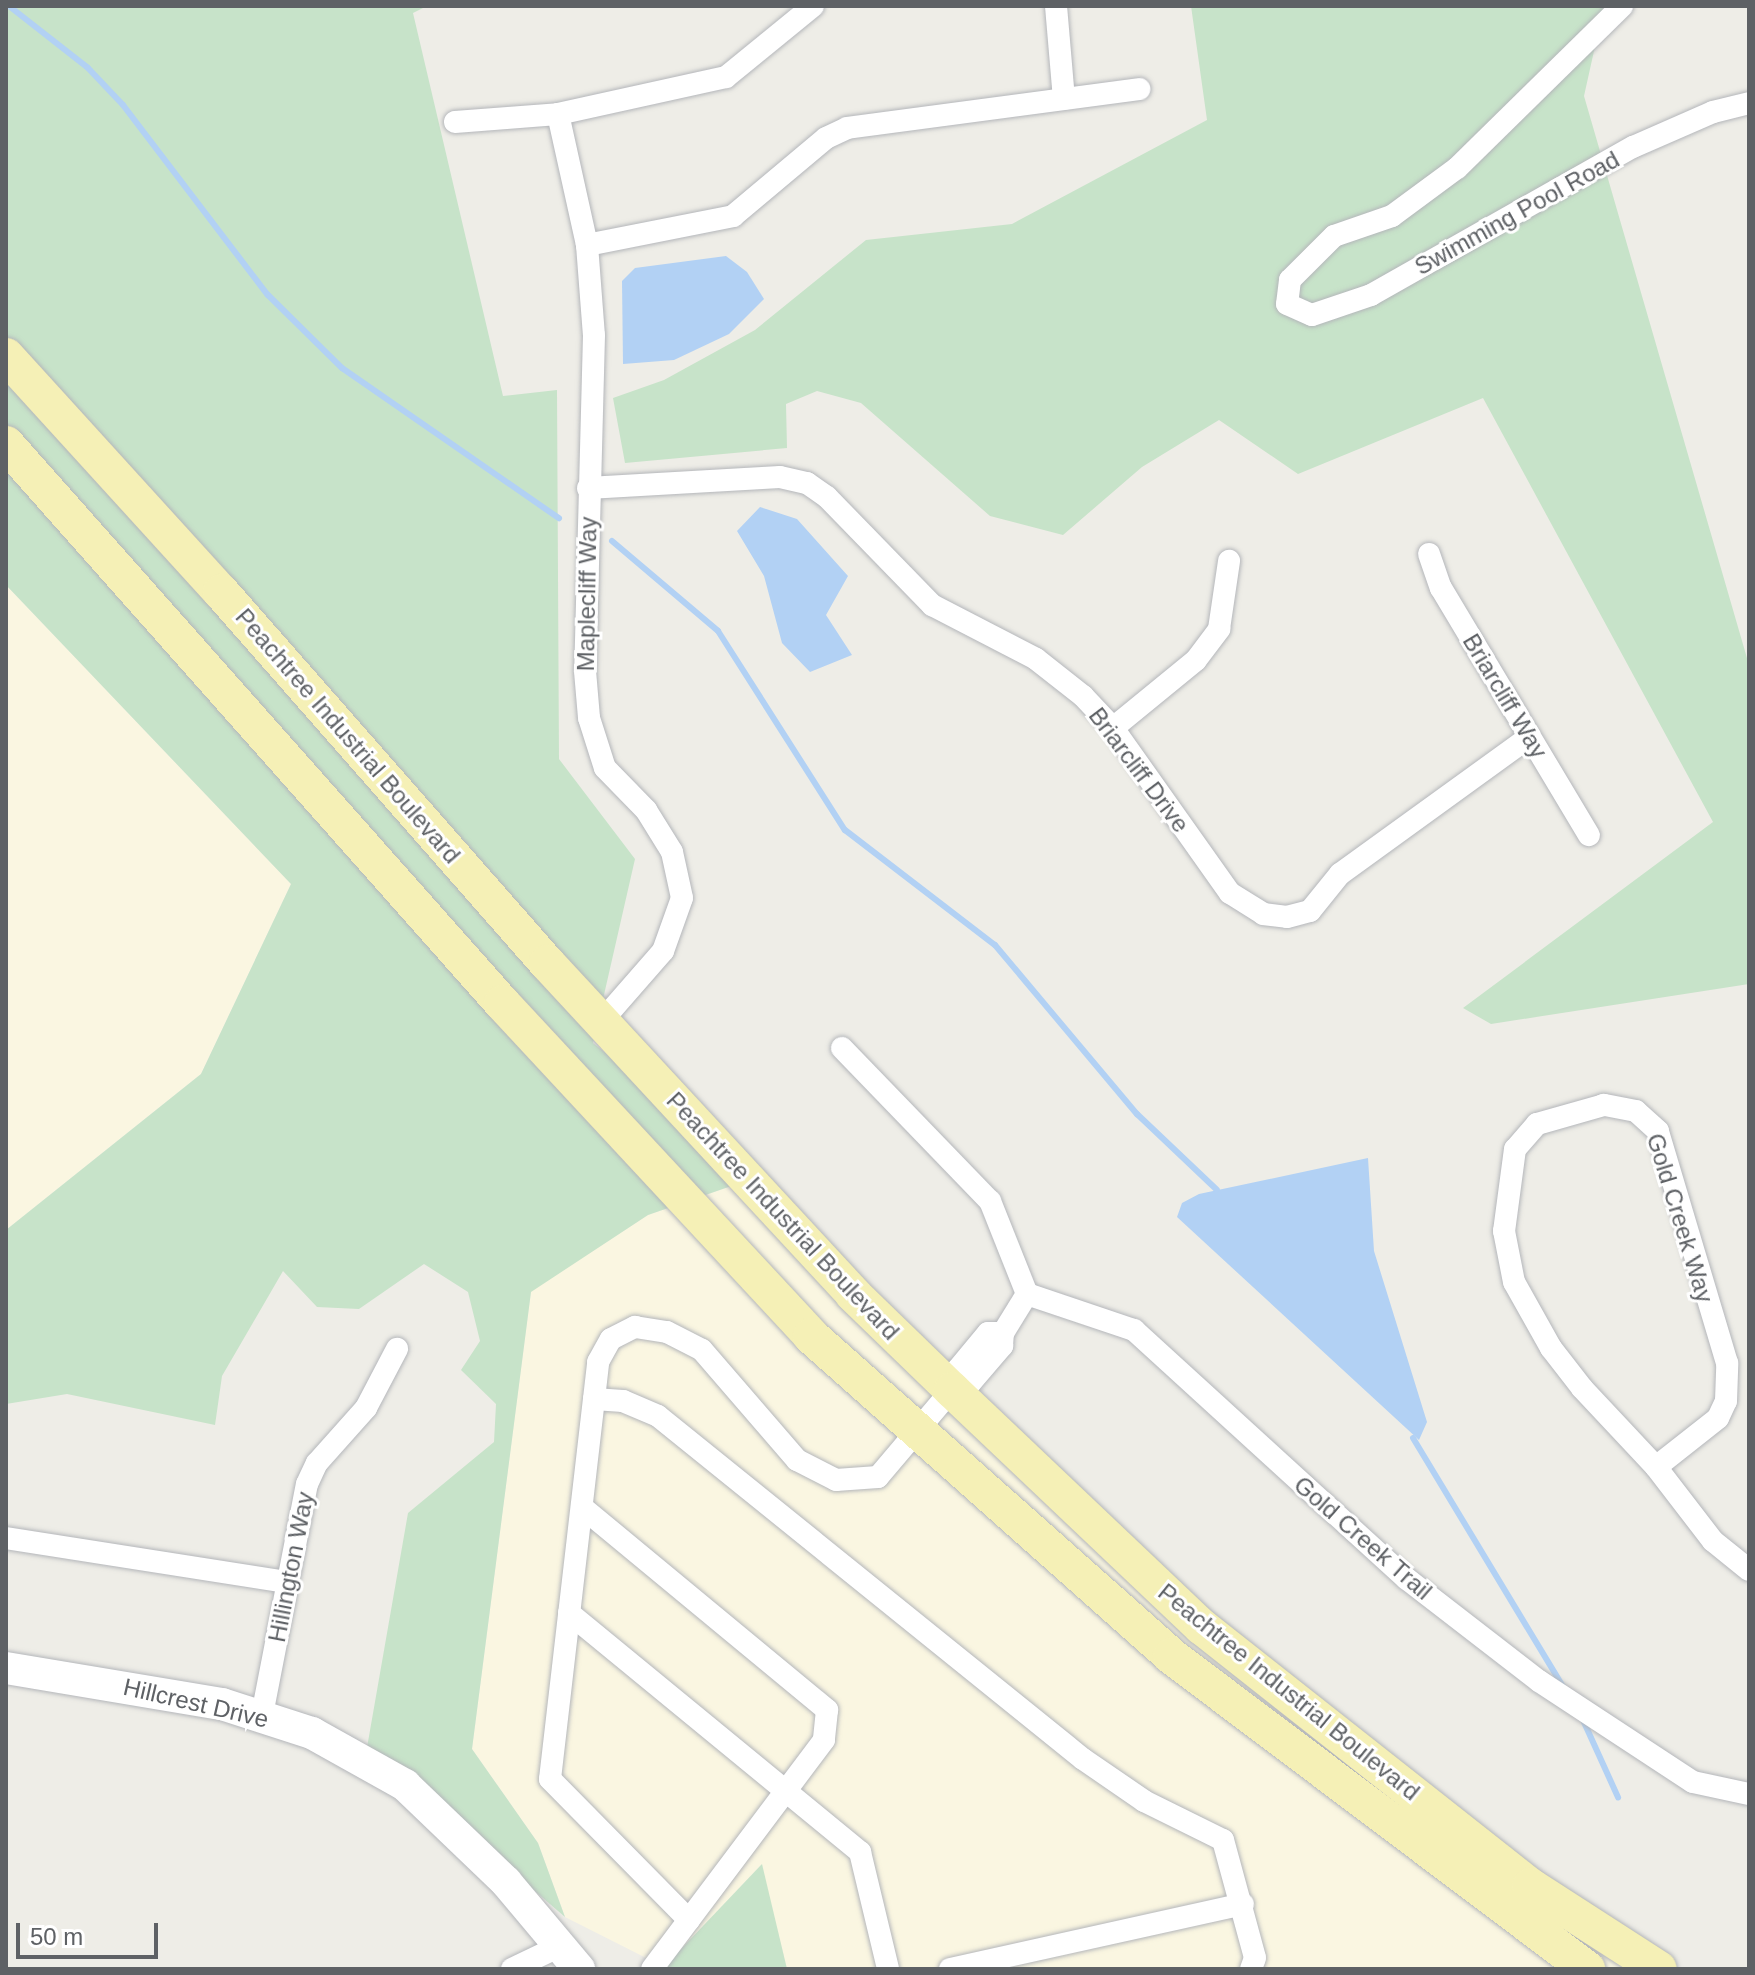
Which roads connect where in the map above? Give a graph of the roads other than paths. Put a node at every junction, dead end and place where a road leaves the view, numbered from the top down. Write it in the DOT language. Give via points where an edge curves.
graph roads {
  1 [pos="813,6"];
  2 [pos="1056,6"];
  3 [pos="1622,6"];
  4 [pos="1139,89"];
  5 [pos="1064,99"];
  6 [pos="1749,103"];
  7 [pos="558,114"];
  8 [pos="455,122"];
  9 [pos="587,245"];
  10 [pos="6,356"];
  11 [pos="6,444"];
  12 [pos="588,488"];
  13 [pos="1429,554"];
  14 [pos="1229,561"];
  15 [pos="1113,728"];
  16 [pos="1529,737"];
  17 [pos="1589,835"];
  18 [pos="601,1022"];
  19 [pos="842,1048"];
  20 [pos="1027,1294"];
  21 [pos="397,1349"];
  22 [pos="954,1388"];
  23 [pos="594,1399"];
  24 [pos="916,1432"];
  25 [pos="1656,1467"];
  26 [pos="583,1508"];
  27 [pos="6,1538"];
  28 [pos="1749,1570"];
  29 [pos="288,1582"];
  30 [pos="569,1613"];
  31 [pos="6,1668"];
  32 [pos="262,1715"];
  33 [pos="786,1790"];
  34 [pos="1749,1794"];
  35 [pos="1243,1904"];
  36 [pos="689,1920"];
  37 [pos="570,1957"];
  38 [pos="512,1969"];
  39 [pos="652,1969"];
  40 [pos="888,1969"];
  41 [pos="950,1969"];
  42 [pos="1251,1969"];
  43 [pos="1587,1969"];
  44 [pos="1659,1969"];
  1 -- 7 [label="street" via="726,77"];
  2 -- 5 [label="street"];
  3 -- 6 [label="street, Swimming Pool Road" via="1457,168 1392,216 1334,236 1290,280 1287,304 1312,315 1371,295 1633,147 1713,112"];
  4 -- 5 [label="street"];
  5 -- 9 [label="street" via="847,128 826,138 733,216"];
  7 -- 8 [label="street"];
  7 -- 9 [label="street, Maplecliff Way"];
  9 -- 12 [label="street, Maplecliff Way" via="594,335"];
  10 -- 18 [label="main road, Peachtree Industrial Boulevard"];
  11 -- 24 [label="main road, Peachtree Industrial Boulevard" via="512,1014 811,1336"];
  12 -- 15 [label="street, Briarcliff Drive" via="780,477 807,483 932,605 1036,659"];
  12 -- 18 [label="street, Maplecliff Way" via="589,718 605,768 646,810 672,852 682,898 663,951"];
  13 -- 16 [label="street, Briarcliff Way" via="1441,588"];
  14 -- 15 [label="street" via="1219,629 1196,660"];
  15 -- 16 [label="street, Briarcliff Drive" via="1230,893 1263,914 1287,917 1310,911 1340,874 1379,851"];
  16 -- 17 [label="street, Briarcliff Way"];
  18 -- 22 [label="main road, Peachtree Industrial Boulevard" via="853,1294"];
  19 -- 20 [label="street" via="990,1201"];
  20 -- 22 [label="street" via="1003,1333 1002,1346 971,1382"];
  20 -- 34 [label="street, Gold Creek Trail" via="1134,1330 1407,1579 1539,1681 1693,1782"];
  21 -- 29 [label="street, Hillington Way" via="366,1408 312,1473"];
  22 -- 24 [label="street"];
  22 -- 44 [label="main road, Peachtree Industrial Boulevard" via="1202,1627 1530,1886"];
  23 -- 24 [label="street" via="598,1362 611,1339 635,1327 667,1332 702,1350 797,1460 836,1480 878,1477"];
  23 -- 26 [label="street"];
  23 -- 35 [label="street" via="623,1401 658,1416 1083,1759 1144,1801 1223,1840"];
  24 -- 43 [label="main road, Peachtree Industrial Boulevard" via="1171,1656"];
  25 -- 25 [label="street, Gold Creek Way" via="1551,1348 1514,1282 1507,1256 1505,1203 1515,1149 1537,1124 1604,1105 1636,1111 1658,1131 1727,1363 1726,1401 1718,1418"];
  25 -- 28 [label="street, Gold Creek Way" via="1713,1541"];
  26 -- 30 [label="street"];
  26 -- 33 [label="street" via="827,1710 824,1740"];
  27 -- 29 [label="street"];
  29 -- 32 [label="street, Hillington Way"];
  30 -- 33 [label="street"];
  30 -- 36 [label="street" via="550,1779"];
  31 -- 32 [label="street, Hillcrest Drive" via="157,1691"];
  32 -- 37 [label="street, Hillcrest Drive" via="312,1733 405,1785 506,1882"];
  33 -- 36 [label="street"];
  33 -- 40 [label="street" via="860,1852"];
  35 -- 41 [label="street"];
  35 -- 42 [label="street" via="1255,1958"];
  36 -- 39 [label="street"];
  37 -- 38 [label="street"];
}
